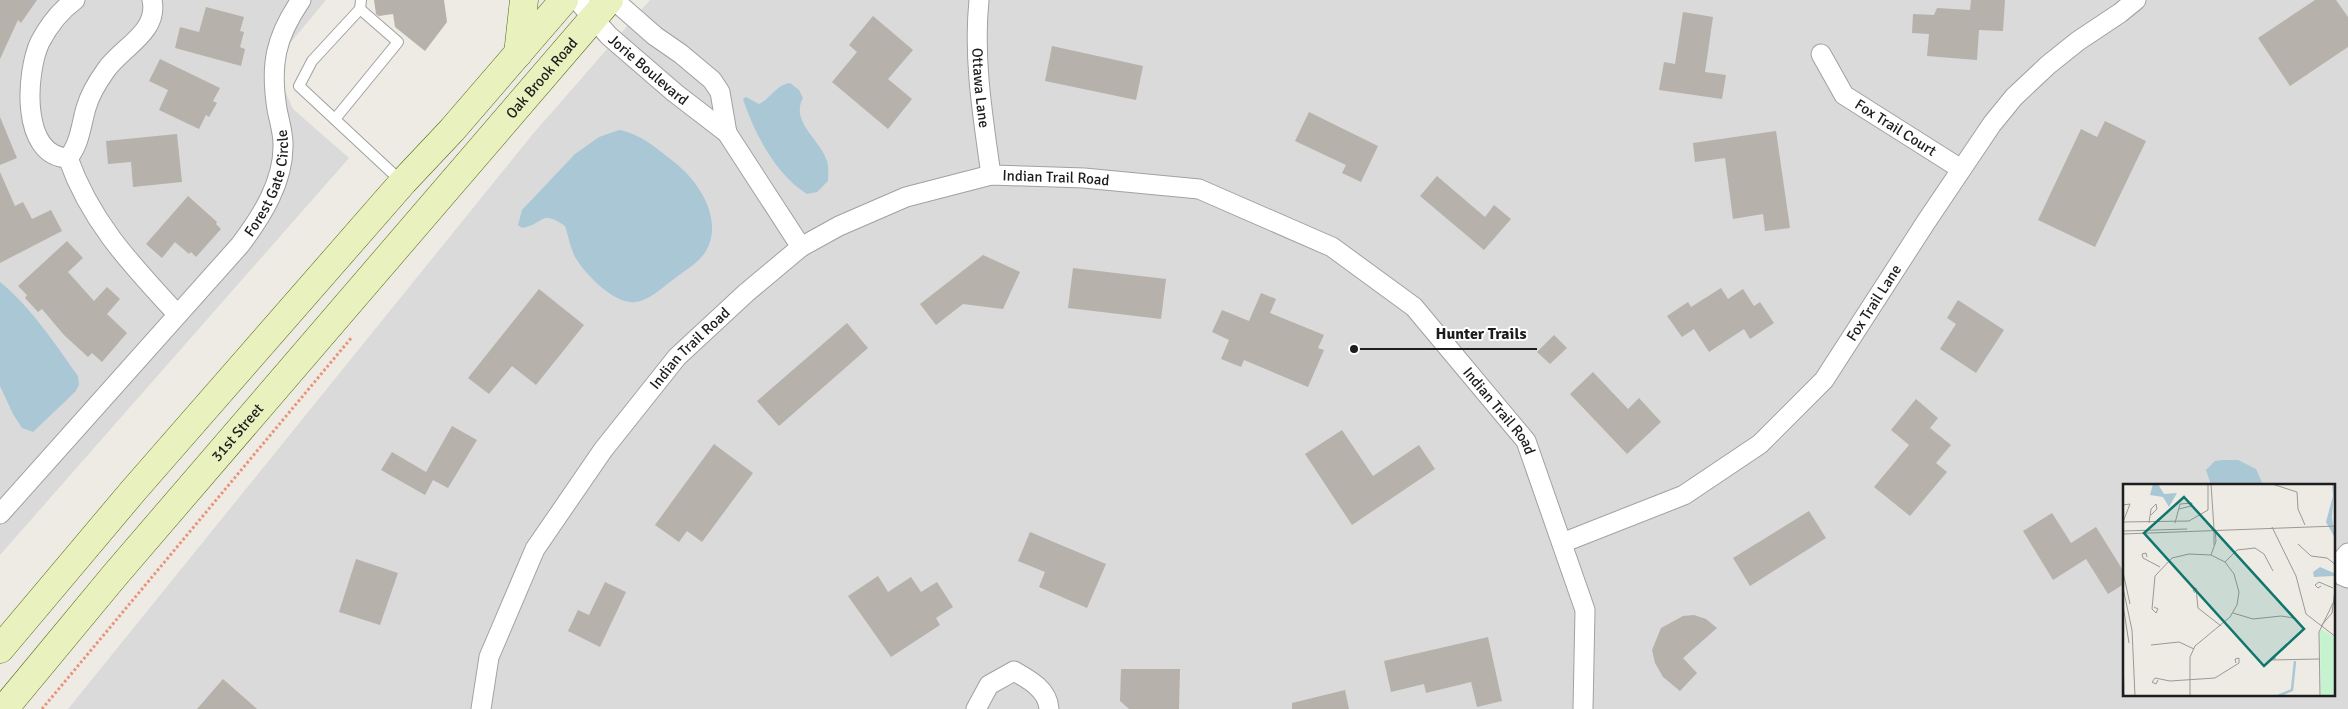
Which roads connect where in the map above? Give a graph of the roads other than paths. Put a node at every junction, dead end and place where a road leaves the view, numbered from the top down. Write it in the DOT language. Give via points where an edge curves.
graph roads {
  1 [pos="74,0"];
  2 [pos="152,0"];
  3 [pos="300,0"];
  4 [pos="524,0"];
  5 [pos="564,0"];
  6 [pos="614,0"];
  7 [pos="979,0"];
  8 [pos="2136,0"];
  9 [pos="361,5"];
  10 [pos="593,6"];
  11 [pos="518,54"];
  12 [pos="1821,54"];
  13 [pos="335,118"];
  14 [pos="727,133"];
  15 [pos="68,158"];
  16 [pos="475,158"];
  17 [pos="1961,169"];
  18 [pos="991,175"];
  19 [pos="402,182"];
  20 [pos="801,247"];
  21 [pos="177,314"];
  22 [pos="0,514"];
  23 [pos="1562,543"];
  24 [pos="2348,553"];
  25 [pos="2348,578"];
  26 [pos="0,648"];
  27 [pos="4,709"];
  28 [pos="481,709"];
  29 [pos="976,709"];
  30 [pos="1049,709"];
  31 [pos="1583,709"];
  1 -- 15 [label="street" via="55,19 40,42 29,82 30,108 42,143 58,158"];
  2 -- 15 [label="street" via="150,25 116,56 94,88 77,144"];
  3 -- 21 [label="street, Forest Gate Circle" via="284,28 274,60 274,88 283,143 281,167 270,197 259,221"];
  4 -- 11 [label="main road"];
  5 -- 11 [label="main road"];
  6 -- 14 [label="street, Jorie Boulevard" via="712,80 720,92"];
  7 -- 18 [label="street, Ottawa Lane" via="976,33 978,80"];
  8 -- 17 [label="street, Fox Trail Lane" via="2078,41 2021,90 1992,124"];
  9 -- 13 [label="lane" via="312,61 299,86"];
  9 -- 13 [label="lane" via="398,42"];
  10 -- 14 [label="street, Jorie Boulevard" via="608,36"];
  10 -- 16 [label="main road, Oak Brook Road"];
  11 -- 19 [label="main road"];
  12 -- 17 [label="street, Fox Trail Court" via="1844,95"];
  13 -- 19 [label="lane"];
  14 -- 20 [label="street, Jorie Boulevard"];
  15 -- 21 [label="street" via="77,183 108,236"];
  16 -- 27 [label="main road, 31st Street" via="115,575"];
  17 -- 23 [label="street, Fox Trail Lane" via="1824,380 1803,404 1760,444 1684,495"];
  18 -- 20 [label="street, Indian Trail Road" via="897,200"];
  18 -- 23 [label="street, Indian Trail Road" via="1084,178 1200,189 1332,247 1414,307 1526,441"];
  19 -- 26 [label="main road"];
  20 -- 28 [label="street, Indian Trail Road" via="677,357 603,450 535,549 488,657"];
  21 -- 22 [label="street, Forest Gate Circle"];
  23 -- 31 [label="street, Indian Trail Road" via="1586,610"];
  24 -- 25 [label="street" via="2342,560 2341,575"];
  29 -- 30 [label="street" via="989,685 1014,671 1032,681 1048,698"];
}
